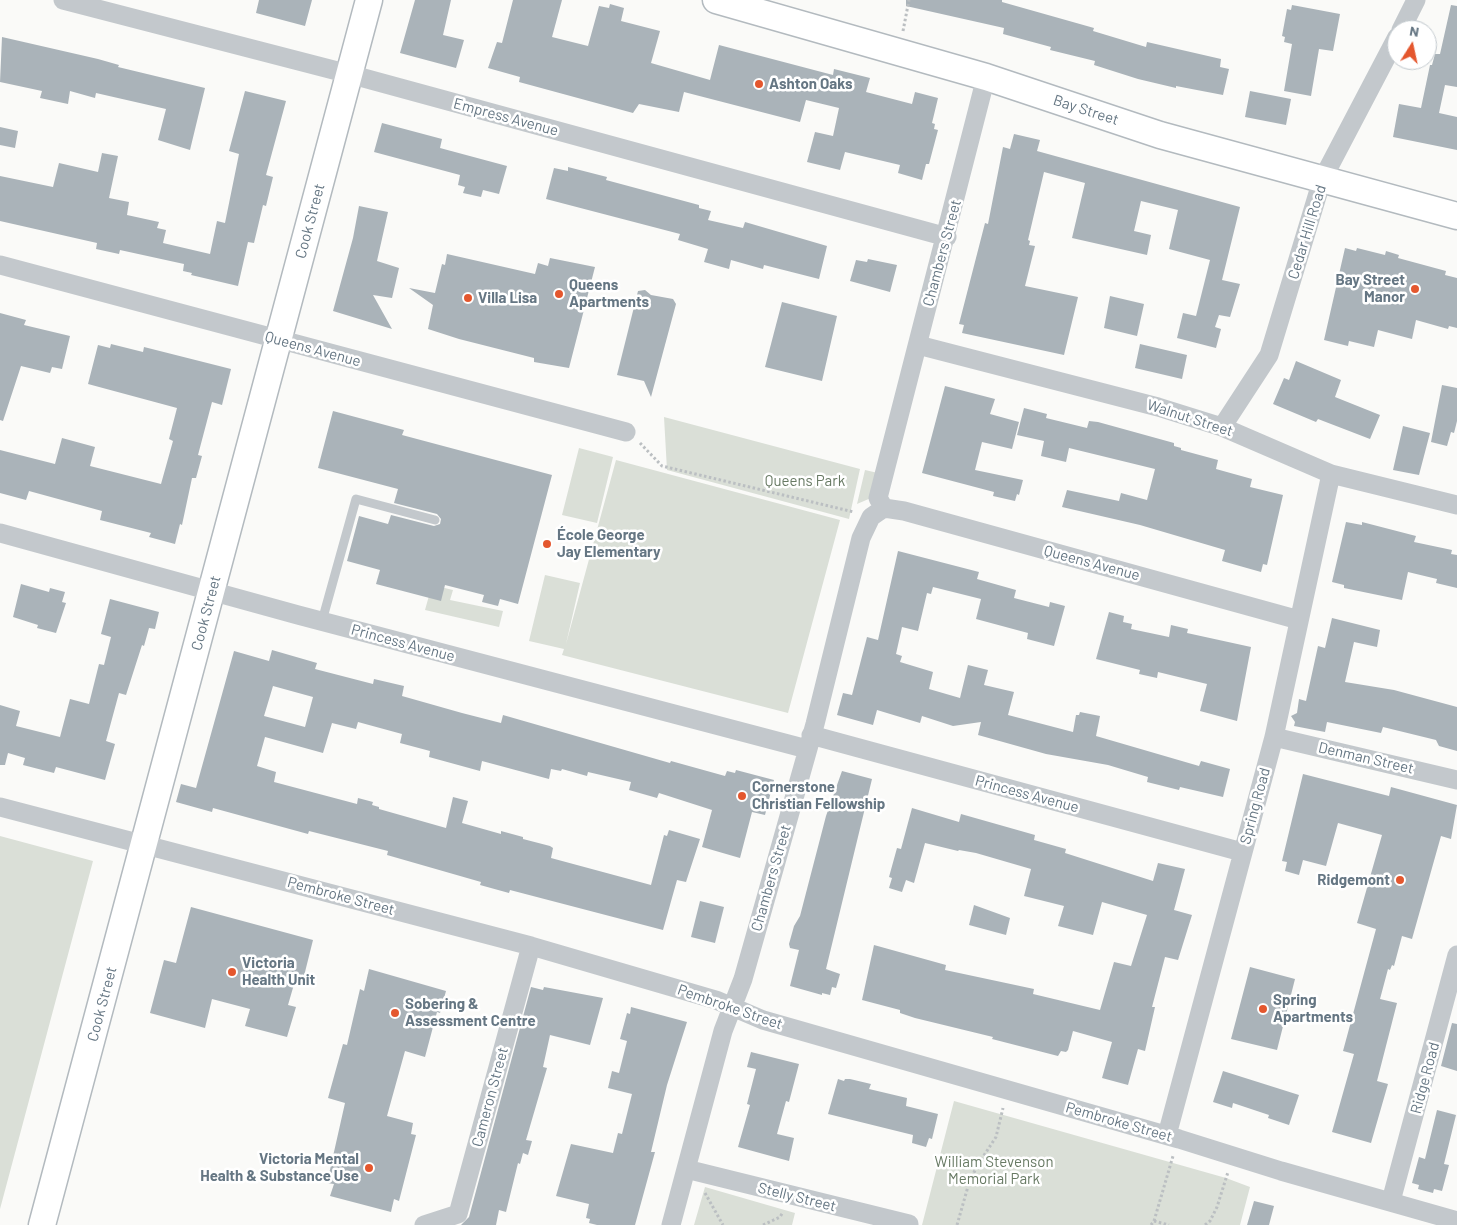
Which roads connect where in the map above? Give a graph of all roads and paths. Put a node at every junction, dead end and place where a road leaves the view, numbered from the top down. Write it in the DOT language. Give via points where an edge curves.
graph roads {
  1 [pos="63,0"];
  2 [pos="369,0"];
  3 [pos="716,0"];
  4 [pos="909,0"];
  5 [pos="1416,0"];
  6 [pos="1405,20"];
  7 [pos="898,53"];
  8 [pos="1387,56"];
  9 [pos="349,74"];
  10 [pos="986,77"];
  11 [pos="1322,180"];
  12 [pos="1457,216"];
  13 [pos="947,237"];
  14 [pos="0,265"];
  15 [pos="279,340"];
  16 [pos="918,345"];
  17 [pos="1222,427"];
  18 [pos="626,432"];
  19 [pos="1331,474"];
  20 [pos="1457,505"];
  21 [pos="878,513"];
  22 [pos="435,520"];
  23 [pos="0,533"];
  24 [pos="211,591"];
  25 [pos="1299,620"];
  26 [pos="322,621"];
  27 [pos="1274,737"];
  28 [pos="809,742"];
  29 [pos="1457,780"];
  30 [pos="0,807"];
  31 [pos="144,844"];
  32 [pos="1242,852"];
  33 [pos="531,946"];
  34 [pos="1457,955"];
  35 [pos="1451,1000"];
  36 [pos="733,1008"];
  37 [pos="1010,1091"];
  38 [pos="1173,1137"];
  39 [pos="1232,1156"];
  40 [pos="686,1169"];
  41 [pos="1391,1201"];
  42 [pos="1154,1221"];
  43 [pos="1457,1221"];
  44 [pos="909,1224"];
  45 [pos="42,1225"];
  46 [pos="424,1225"];
  47 [pos="671,1225"];
  48 [pos="723,1225"];
  49 [pos="957,1225"];
  50 [pos="1151,1225"];
  51 [pos="1169,1225"];
  52 [pos="1204,1225"];
  1 -- 9 [label="street, Empress Avenue"];
  2 -- 9 [label="main road, Cook Street"];
  3 -- 7 [label="main road, Bay Street"];
  4 -- 7 [label="path"];
  5 -- 6 [label="street"];
  7 -- 10 [label="main road, Bay Street"];
  8 -- 11 [label="street, Cedar Hill Road"];
  9 -- 13 [label="street, Empress Avenue"];
  9 -- 15 [label="main road, Cook Street"];
  10 -- 11 [label="main road, Bay Street" via="1160,135"];
  10 -- 13 [label="street, Chambers Street"];
  11 -- 12 [label="main road, Bay Street"];
  11 -- 17 [label="street, Cedar Hill Road" via="1269,355"];
  13 -- 16 [label="street, Chambers Street"];
  14 -- 15 [label="street, Queens Avenue"];
  15 -- 18 [label="street, Queens Avenue"];
  15 -- 24 [label="main road, Cook Street"];
  16 -- 17 [label="street, Walnut Street" via="1158,407"];
  16 -- 21 [label="street, Chambers Street" via="878,498"];
  17 -- 19 [label="street, Walnut Street"];
  18 -- 21 [label="path" via="649,450 662,466"];
  19 -- 20 [label="street, Walnut Street"];
  19 -- 25 [label="street, Spring Road"];
  21 -- 25 [label="street, Queens Avenue" via="913,514"];
  21 -- 28 [label="street, Chambers Street" via="861,538"];
  22 -- 26 [label="lane" via="356,499"];
  23 -- 24 [label="street, Princess Avenue"];
  24 -- 26 [label="street, Princess Avenue"];
  24 -- 31 [label="main road, Cook Street"];
  25 -- 27 [label="street, Spring Road"];
  26 -- 28 [label="street, Princess Avenue"];
  27 -- 29 [label="street, Denman Street"];
  27 -- 32 [label="street, Spring Road"];
  28 -- 32 [label="street, Princess Avenue"];
  28 -- 36 [label="street, Chambers Street"];
  30 -- 31 [label="street, Pembroke Street"];
  31 -- 33 [label="street, Pembroke Street"];
  31 -- 45 [label="main road, Cook Street"];
  32 -- 38 [label="street, Spring Road"];
  33 -- 36 [label="street, Pembroke Street" via="716,1000"];
  33 -- 46 [label="street, Cameron Street" via="458,1214"];
  34 -- 35 [label="street, Ridge Road"];
  35 -- 41 [label="street, Ridge Road"];
  36 -- 37 [label="street, Pembroke Street" via="763,1020"];
  36 -- 40 [label="street, Chambers Street" via="723,1031"];
  37 -- 38 [label="street, Pembroke Street"];
  37 -- 49 [label="path" via="996,1137 977,1166"];
  38 -- 39 [label="street, Pembroke Street"];
  38 -- 42 [label="path"];
  39 -- 41 [label="street, Pembroke Street"];
  39 -- 52 [label="path" via="1218,1207"];
  40 -- 44 [label="street, Stelly Street"];
  40 -- 47 [label="street, Chambers Street"];
  40 -- 48 [label="path" via="710,1200"];
  41 -- 43 [label="street, Pembroke Street"];
  42 -- 50 [label="path"];
  42 -- 51 [label="path"];
}
